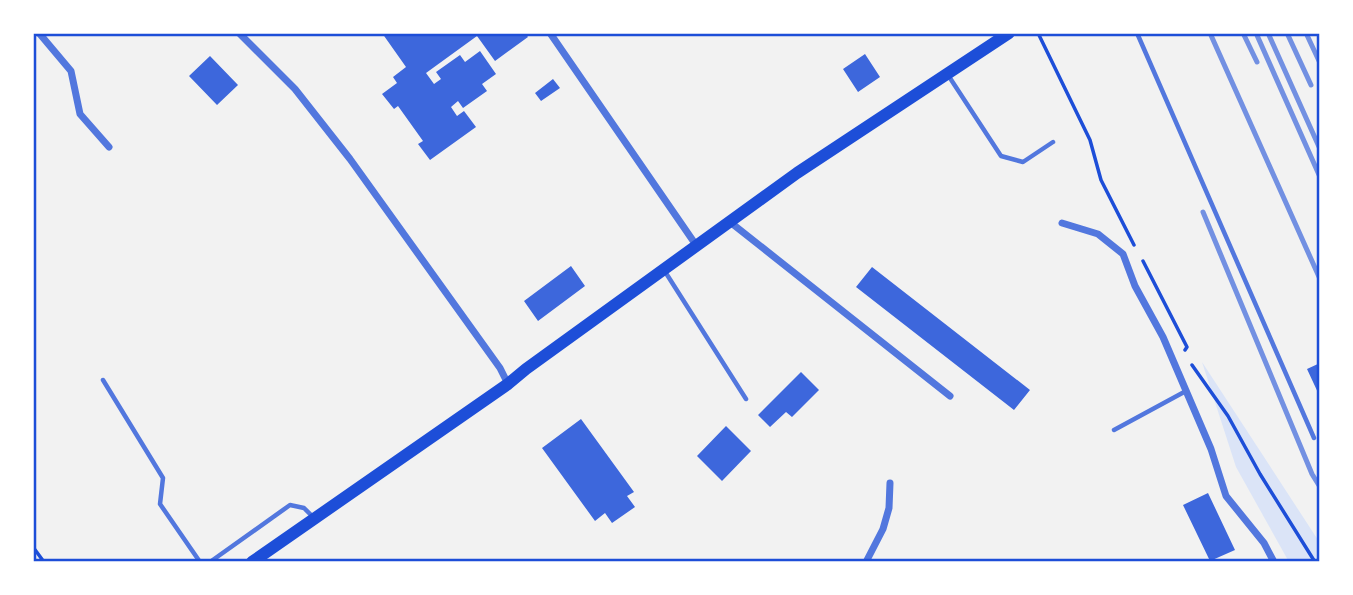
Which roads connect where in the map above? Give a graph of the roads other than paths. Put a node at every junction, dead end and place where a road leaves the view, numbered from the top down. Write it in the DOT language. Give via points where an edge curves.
graph roads {
  1 [pos="38,33"];
  2 [pos="239,33"];
  3 [pos="550,33"];
  4 [pos="1009,33"];
  5 [pos="1137,33"];
  6 [pos="947,74"];
  7 [pos="1054,142"];
  8 [pos="109,147"];
  9 [pos="730,222"];
  10 [pos="1062,223"];
  11 [pos="696,245"];
  12 [pos="664,269"];
  13 [pos="103,380"];
  14 [pos="508,384"];
  15 [pos="1186,391"];
  16 [pos="950,396"];
  17 [pos="746,399"];
  18 [pos="1114,430"];
  19 [pos="1314,438"];
  20 [pos="890,483"];
  21 [pos="315,519"];
  22 [pos="200,562"];
  23 [pos="210,562"];
  24 [pos="252,562"];
  25 [pos="866,562"];
  26 [pos="1274,562"];
  1 -- 8 [label="street" via="71,71 80,114"];
  2 -- 14 [label="street" via="295,89 350,159"];
  3 -- 11 [label="street"];
  4 -- 6 [label="main road"];
  5 -- 19 [label="lane"];
  6 -- 7 [label="lane" via="1001,156 1023,162"];
  6 -- 9 [label="main road"];
  9 -- 11 [label="main road"];
  9 -- 16 [label="street"];
  10 -- 15 [label="street" via="1098,234 1123,254"];
  11 -- 12 [label="main road"];
  12 -- 14 [label="main road"];
  12 -- 17 [label="lane"];
  13 -- 22 [label="lane" via="163,478 160,504"];
  14 -- 21 [label="main road"];
  15 -- 18 [label="lane"];
  15 -- 26 [label="street" via="1226,496 1264,542"];
  20 -- 25 [label="street" via="883,529"];
  21 -- 23 [label="lane" via="304,508 290,505"];
  21 -- 24 [label="main road"];
}
